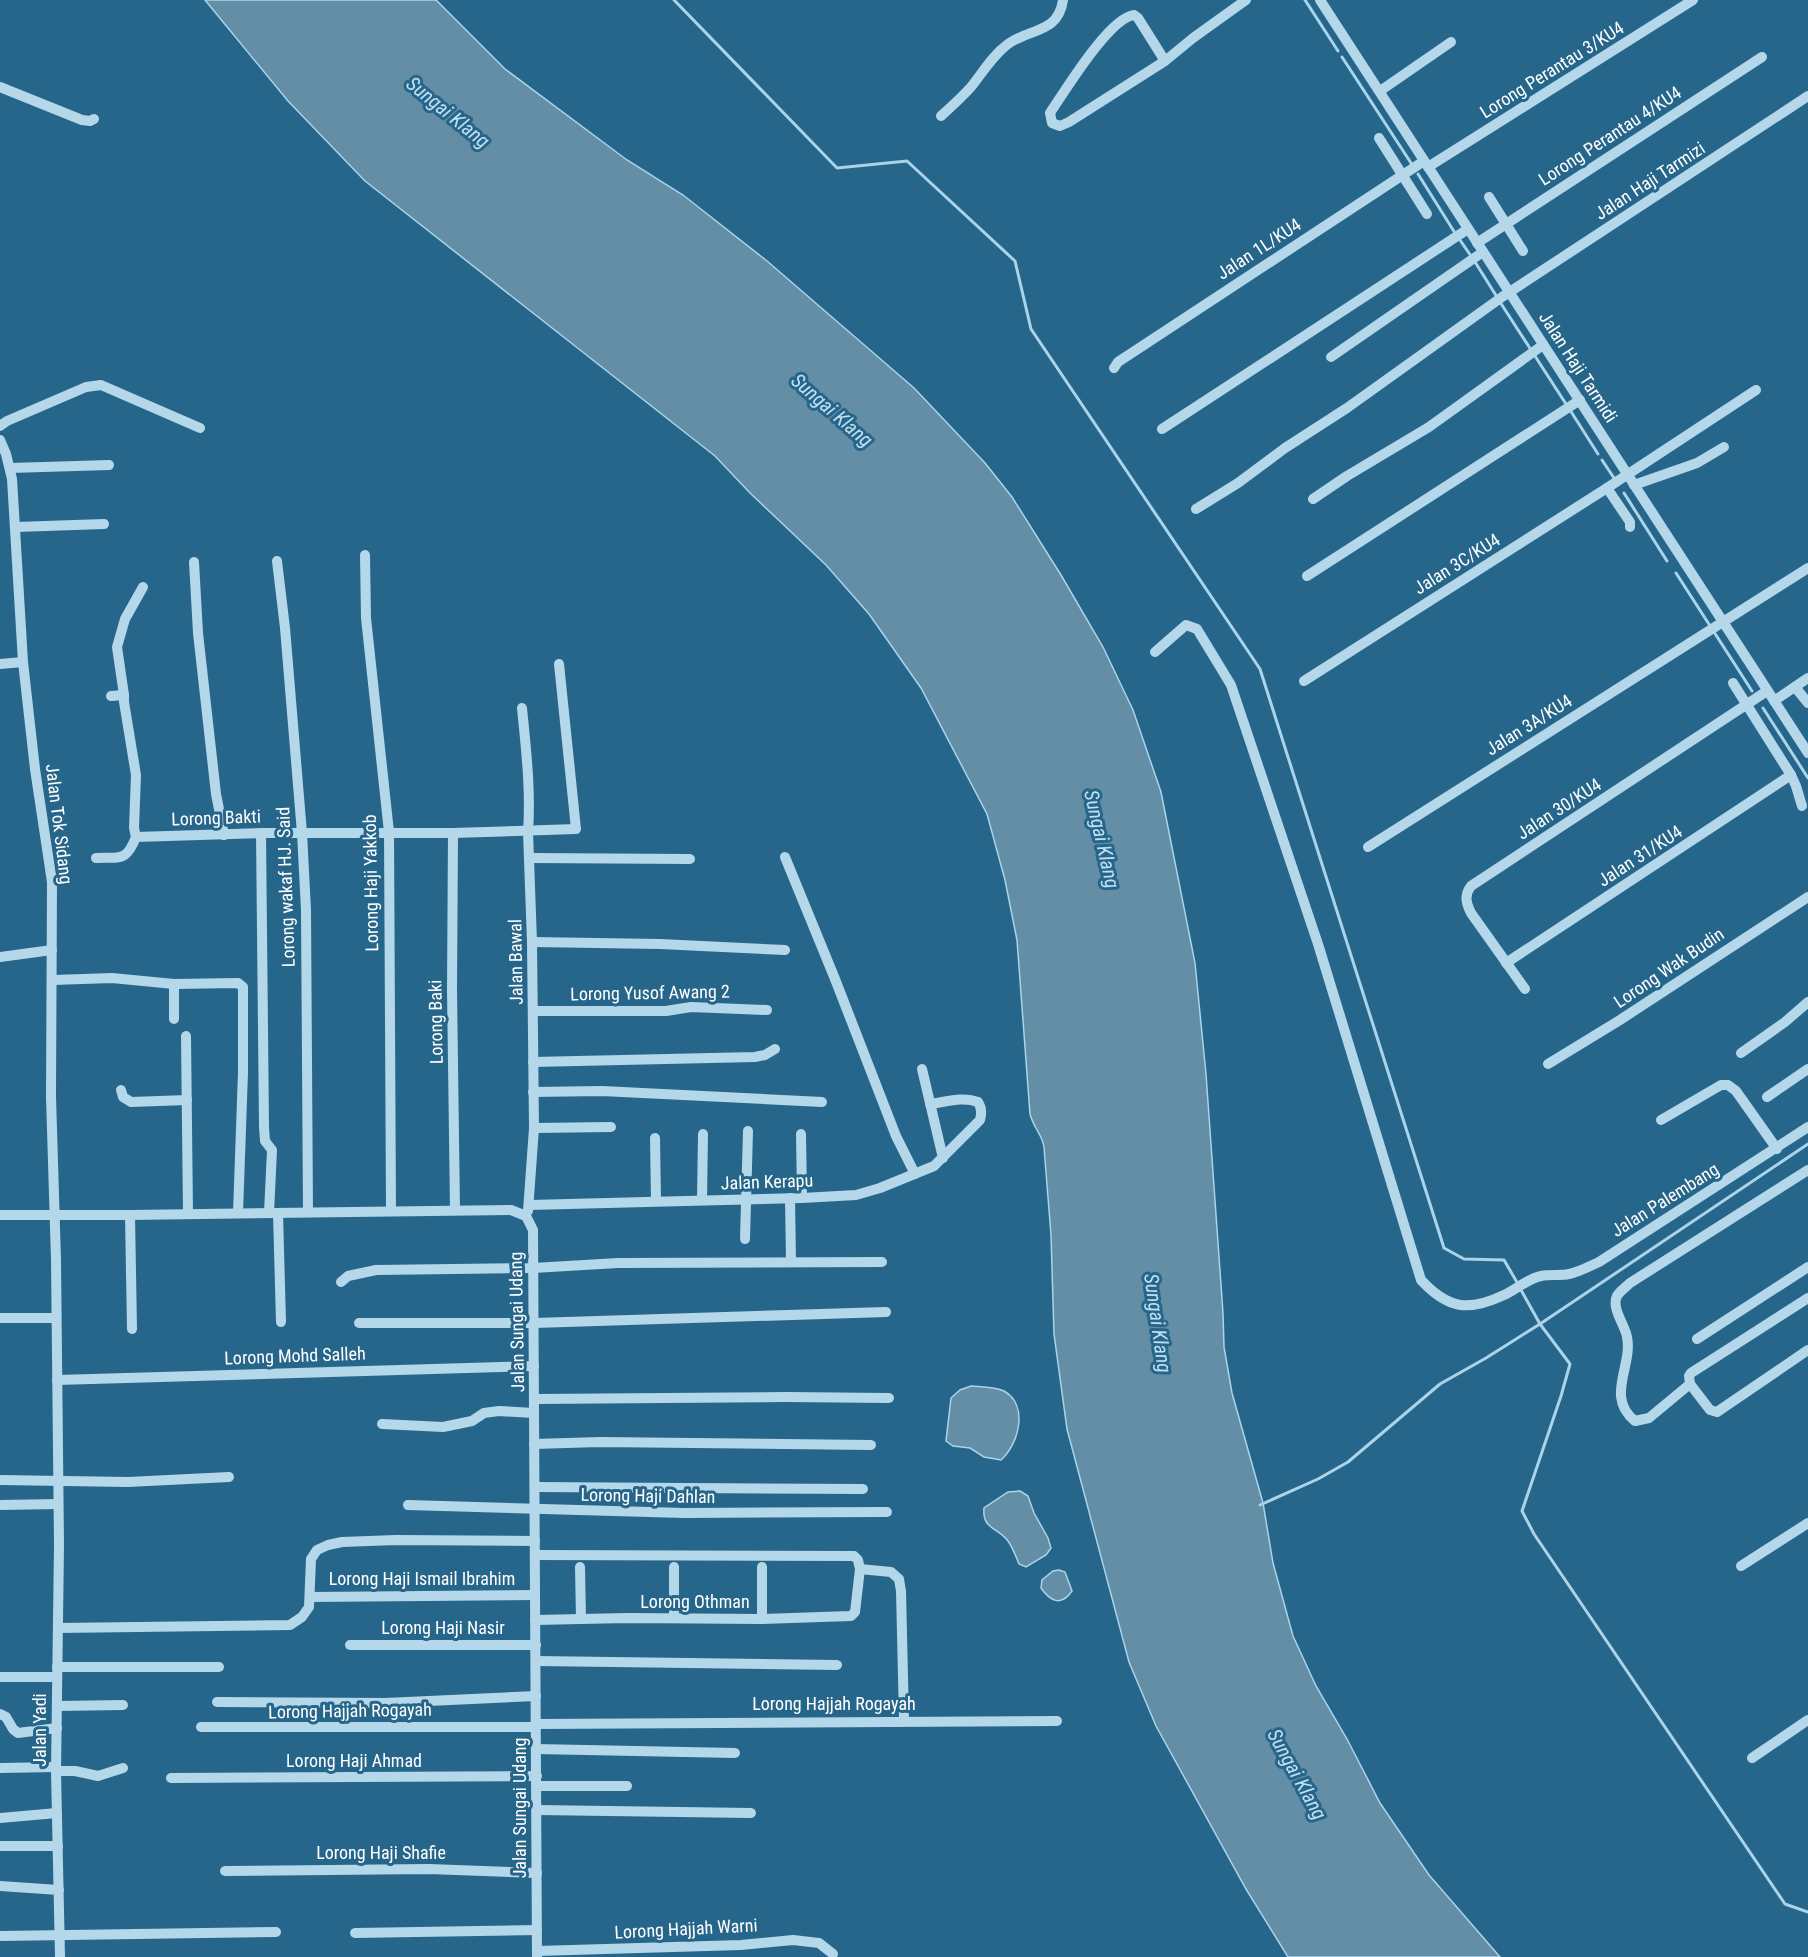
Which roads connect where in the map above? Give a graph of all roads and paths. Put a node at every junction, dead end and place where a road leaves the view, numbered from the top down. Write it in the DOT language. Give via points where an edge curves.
graph roads {
  1 [pos="1063,0"];
  2 [pos="1246,0"];
  3 [pos="1320,0"];
  4 [pos="1693,0"];
  5 [pos="1451,42"];
  6 [pos="1762,57"];
  7 [pos="1165,61"];
  8 [pos="0,87"];
  9 [pos="1380,91"];
  10 [pos="1808,96"];
  11 [pos="940,116"];
  12 [pos="94,119"];
  13 [pos="1379,138"];
  14 [pos="1426,164"];
  15 [pos="1403,174"];
  16 [pos="1489,197"];
  17 [pos="1426,214"];
  18 [pos="1505,224"];
  19 [pos="1468,229"];
  20 [pos="1480,247"];
  21 [pos="1523,250"];
  22 [pos="1510,293"];
  23 [pos="1540,347"];
  24 [pos="1331,357"];
  25 [pos="1114,368"];
  26 [pos="1756,390"];
  27 [pos="1580,400"];
  28 [pos="0,426"];
  29 [pos="200,428"];
  30 [pos="1162,429"];
  31 [pos="0,440"];
  32 [pos="1724,447"];
  33 [pos="109,465"];
  34 [pos="10,468"];
  35 [pos="1627,473"];
  36 [pos="1634,485"];
  37 [pos="1607,488"];
  38 [pos="1313,499"];
  39 [pos="1196,509"];
  40 [pos="104,524"];
  41 [pos="16,527"];
  42 [pos="1630,527"];
  43 [pos="365,555"];
  44 [pos="278,561"];
  45 [pos="194,562"];
  46 [pos="1808,568"];
  47 [pos="1307,576"];
  48 [pos="143,587"];
  49 [pos="1715,627"];
  50 [pos="1155,652"];
  51 [pos="23,662"];
  52 [pos="0,664"];
  53 [pos="559,664"];
  54 [pos="1808,678"];
  55 [pos="1304,681"];
  56 [pos="1733,683"];
  57 [pos="1795,687"];
  58 [pos="1767,691"];
  59 [pos="124,695"];
  60 [pos="111,696"];
  61 [pos="1774,701"];
  62 [pos="1808,703"];
  63 [pos="1747,705"];
  64 [pos="522,708"];
  65 [pos="1808,753"];
  66 [pos="1791,775"];
  67 [pos="1802,806"];
  68 [pos="389,832"];
  69 [pos="528,832"];
  70 [pos="261,833"];
  71 [pos="302,833"];
  72 [pos="453,833"];
  73 [pos="224,835"];
  74 [pos="136,837"];
  75 [pos="1368,847"];
  76 [pos="785,857"];
  77 [pos="96,858"];
  78 [pos="530,858"];
  79 [pos="690,859"];
  80 [pos="1808,897"];
  81 [pos="532,942"];
  82 [pos="52,950"];
  83 [pos="785,950"];
  84 [pos="0,957"];
  85 [pos="1506,963"];
  86 [pos="53,980"];
  87 [pos="174,984"];
  88 [pos="1525,989"];
  89 [pos="243,990"];
  90 [pos="262,998"];
  91 [pos="1808,1002"];
  92 [pos="766,1010"];
  93 [pos="533,1011"];
  94 [pos="174,1019"];
  95 [pos="186,1036"];
  96 [pos="775,1049"];
  97 [pos="1741,1053"];
  98 [pos="534,1062"];
  99 [pos="1548,1064"];
  100 [pos="922,1069"];
  101 [pos="1808,1070"];
  102 [pos="121,1090"];
  103 [pos="533,1092"];
  104 [pos="1767,1096"];
  105 [pos="186,1100"];
  106 [pos="822,1102"];
  107 [pos="930,1104"];
  108 [pos="1661,1120"];
  109 [pos="611,1127"];
  110 [pos="1808,1127"];
  111 [pos="534,1128"];
  112 [pos="748,1131"];
  113 [pos="703,1134"];
  114 [pos="801,1134"];
  115 [pos="655,1138"];
  116 [pos="1777,1149"];
  117 [pos="943,1158"];
  118 [pos="1808,1170"];
  119 [pos="911,1176"];
  120 [pos="790,1198"];
  121 [pos="802,1198"];
  122 [pos="746,1199"];
  123 [pos="656,1200"];
  124 [pos="702,1200"];
  125 [pos="455,1210"];
  126 [pos="528,1210"];
  127 [pos="391,1211"];
  128 [pos="308,1212"];
  129 [pos="238,1213"];
  130 [pos="273,1213"];
  131 [pos="188,1214"];
  132 [pos="0,1215"];
  133 [pos="54,1215"];
  134 [pos="130,1215"];
  135 [pos="745,1239"];
  136 [pos="791,1262"];
  137 [pos="882,1262"];
  138 [pos="1808,1267"];
  139 [pos="533,1268"];
  140 [pos="341,1282"];
  141 [pos="1808,1298"];
  142 [pos="886,1312"];
  143 [pos="0,1318"];
  144 [pos="56,1318"];
  145 [pos="281,1322"];
  146 [pos="359,1323"];
  147 [pos="534,1323"];
  148 [pos="132,1329"];
  149 [pos="1697,1339"];
  150 [pos="1808,1350"];
  151 [pos="534,1366"];
  152 [pos="57,1380"];
  153 [pos="1690,1380"];
  154 [pos="889,1398"];
  155 [pos="534,1399"];
  156 [pos="534,1413"];
  157 [pos="382,1424"];
  158 [pos="534,1444"];
  159 [pos="871,1445"];
  160 [pos="230,1477"];
  161 [pos="0,1480"];
  162 [pos="58,1480"];
  163 [pos="535,1487"];
  164 [pos="863,1489"];
  165 [pos="58,1504"];
  166 [pos="0,1505"];
  167 [pos="408,1505"];
  168 [pos="535,1510"];
  169 [pos="887,1512"];
  170 [pos="1808,1523"];
  171 [pos="535,1541"];
  172 [pos="535,1555"];
  173 [pos="1741,1566"];
  174 [pos="580,1567"];
  175 [pos="674,1567"];
  176 [pos="762,1567"];
  177 [pos="860,1569"];
  178 [pos="535,1595"];
  179 [pos="310,1597"];
  180 [pos="674,1618"];
  181 [pos="581,1619"];
  182 [pos="762,1619"];
  183 [pos="535,1620"];
  184 [pos="58,1628"];
  185 [pos="350,1645"];
  186 [pos="536,1645"];
  187 [pos="536,1661"];
  188 [pos="837,1665"];
  189 [pos="219,1667"];
  190 [pos="57,1672"];
  191 [pos="0,1677"];
  192 [pos="536,1696"];
  193 [pos="218,1702"];
  194 [pos="123,1705"];
  195 [pos="57,1706"];
  196 [pos="0,1714"];
  197 [pos="904,1720"];
  198 [pos="1808,1720"];
  199 [pos="1057,1721"];
  200 [pos="536,1725"];
  201 [pos="201,1727"];
  202 [pos="57,1728"];
  203 [pos="536,1749"];
  204 [pos="735,1753"];
  205 [pos="1752,1758"];
  206 [pos="0,1768"];
  207 [pos="123,1768"];
  208 [pos="56,1769"];
  209 [pos="171,1778"];
  210 [pos="537,1781"];
  211 [pos="627,1786"];
  212 [pos="537,1810"];
  213 [pos="57,1813"];
  214 [pos="751,1813"];
  215 [pos="0,1818"];
  216 [pos="0,1846"];
  217 [pos="58,1846"];
  218 [pos="225,1871"];
  219 [pos="537,1873"];
  220 [pos="0,1886"];
  221 [pos="59,1890"];
  222 [pos="537,1930"];
  223 [pos="276,1932"];
  224 [pos="355,1933"];
  225 [pos="0,1936"];
  226 [pos="59,1936"];
  227 [pos="537,1954"];
  228 [pos="833,1954"];
  229 [pos="60,1957"];
  1 -- 11 [label="street" via="1062,11 1054,22 1009,43"];
  2 -- 7 [label="street"];
  3 -- 9 [label="street, Jalan Haji Tarmidi"];
  4 -- 14 [label="street, Lorong Perantau 3/KU4"];
  5 -- 9 [label="street"];
  6 -- 18 [label="street, Lorong Perantau 4/KU4"];
  7 -- 7 [label="street" via="1070,122 1060,126 1052,123 1050,113 1083,65 1108,32 1126,17 1138,18"];
  8 -- 12 [label="street" via="82,120"];
  9 -- 14 [label="street, Jalan Haji Tarmidi"];
  10 -- 22 [label="street, Jalan Haji Tarmizi"];
  13 -- 15 [label="street"];
  14 -- 15 [label="street, Jalan 1L/KU4"];
  14 -- 19 [label="street, Jalan Haji Tarmidi"];
  15 -- 17 [label="street"];
  15 -- 25 [label="street, Jalan 1L/KU4"];
  16 -- 18 [label="street"];
  18 -- 20 [label="street, Lorong Perantau 4/KU4"];
  18 -- 21 [label="street"];
  19 -- 20 [label="street, Jalan Haji Tarmidi"];
  19 -- 30 [label="street"];
  20 -- 22 [label="street, Jalan Haji Tarmidi"];
  20 -- 24 [label="street, Lorong Perantau 4/KU4"];
  22 -- 23 [label="street, Jalan Haji Tarmidi"];
  22 -- 39 [label="street, Jalan Haji Tarmizi"];
  23 -- 27 [label="street, Jalan Haji Tarmidi"];
  23 -- 38 [label="street" via="1429,427"];
  26 -- 35 [label="street, Jalan 3C/KU4"];
  27 -- 35 [label="street, Jalan Haji Tarmidi"];
  27 -- 47 [label="street"];
  28 -- 29 [label="street" via="86,387 101,385"];
  31 -- 34 [label="street, Jalan Tok Sidang"];
  32 -- 36 [label="street" via="1697,463"];
  33 -- 34 [label="street"];
  34 -- 41 [label="street, Jalan Tok Sidang"];
  35 -- 36 [label="street, Jalan Haji Tarmidi"];
  35 -- 37 [label="street, Jalan 3C/KU4"];
  36 -- 49 [label="street, Jalan Haji Tarmidi"];
  37 -- 42 [label="street"];
  37 -- 55 [label="street, Jalan 3C/KU4"];
  40 -- 41 [label="street"];
  41 -- 51 [label="street, Jalan Tok Sidang"];
  43 -- 68 [label="street, Lorong Haji Yakkob" via="366,618"];
  44 -- 71 [label="street, Lorong wakaf HJ. Said"];
  45 -- 73 [label="street" via="213,771"];
  46 -- 49 [label="street, Jalan 3A/KU4"];
  48 -- 59 [label="street" via="117,647"];
  49 -- 58 [label="street, Jalan Haji Tarmidi"];
  49 -- 75 [label="street, Jalan 3A/KU4"];
  50 -- 116 [label="street, Jalan Palembang" via="1191,625 1207,643 1232,685 1422,1280 1436,1296 1448,1303 1477,1306 1530,1279 1572,1274 1599,1262"];
  51 -- 52 [label="street"];
  51 -- 82 [label="street, Jalan Tok Sidang" via="52,882"];
  53 -- 69 [label="street, Lorong Bakti" via="576,829"];
  54 -- 57 [label="street"];
  56 -- 63 [label="street"];
  57 -- 61 [label="street"];
  57 -- 62 [label="street"];
  58 -- 61 [label="street, Jalan Haji Tarmidi"];
  58 -- 63 [label="street, Jalan 30/KU4"];
  59 -- 60 [label="street"];
  59 -- 74 [label="street" via="136,775"];
  61 -- 65 [label="street, Jalan Haji Tarmidi"];
  63 -- 66 [label="street"];
  63 -- 85 [label="street, Jalan 30/KU4" via="1471,886 1467,905"];
  64 -- 69 [label="street, Jalan Bawal"];
  66 -- 67 [label="street"];
  66 -- 85 [label="street, Jalan 31/KU4"];
  68 -- 71 [label="street, Lorong Bakti"];
  68 -- 72 [label="street, Lorong Bakti"];
  68 -- 127 [label="street, Lorong Haji Yakkob"];
  69 -- 72 [label="street, Lorong Bakti"];
  69 -- 78 [label="street, Jalan Bawal"];
  70 -- 71 [label="street, Lorong Bakti"];
  70 -- 73 [label="street, Lorong Bakti"];
  70 -- 90 [label="street"];
  71 -- 128 [label="street, Lorong wakaf HJ. Said"];
  72 -- 125 [label="street, Lorong Baki"];
  73 -- 74 [label="street, Lorong Bakti"];
  74 -- 77 [label="street" via="130,852 123,857"];
  76 -- 119 [label="street"];
  78 -- 79 [label="street"];
  78 -- 81 [label="street, Jalan Bawal"];
  80 -- 99 [label="street, Lorong Wak Budin"];
  81 -- 83 [label="street"];
  81 -- 93 [label="street, Jalan Bawal"];
  82 -- 84 [label="street"];
  82 -- 86 [label="street, Jalan Tok Sidang"];
  85 -- 88 [label="street, Jalan 30/KU4"];
  86 -- 87 [label="street" via="112,978"];
  86 -- 133 [label="street, Jalan Tok Sidang"];
  87 -- 89 [label="street" via="238,983"];
  87 -- 94 [label="street"];
  89 -- 90 [label="street"];
  89 -- 129 [label="street"];
  90 -- 130 [label="street" via="264,1134 272,1150"];
  91 -- 97 [label="street"];
  92 -- 93 [label="street, Lorong Yusof Awang 2" via="691,1007 666,1011"];
  93 -- 98 [label="street, Jalan Bawal"];
  95 -- 105 [label="street"];
  96 -- 98 [label="street" via="755,1057"];
  98 -- 103 [label="street, Jalan Bawal"];
  100 -- 107 [label="street"];
  101 -- 104 [label="street"];
  102 -- 105 [label="street" via="131,1102"];
  103 -- 106 [label="street"];
  103 -- 111 [label="street, Jalan Bawal"];
  105 -- 131 [label="street"];
  107 -- 117 [label="street"];
  107 -- 117 [label="street, Jalan Kerapu" via="965,1099 974,1100 981,1107 980,1120"];
  108 -- 116 [label="street" via="1721,1085 1728,1085"];
  109 -- 111 [label="street"];
  110 -- 116 [label="street, Jalan Palembang"];
  111 -- 126 [label="street, Jalan Bawal"];
  112 -- 122 [label="street"];
  113 -- 124 [label="street"];
  114 -- 121 [label="street"];
  115 -- 123 [label="street"];
  117 -- 119 [label="street, Jalan Kerapu"];
  118 -- 153 [label="street" via="1630,1283 1617,1297 1628,1345 1620,1394 1625,1413 1635,1421 1649,1419"];
  119 -- 121 [label="street, Jalan Kerapu" via="856,1195"];
  120 -- 121 [label="street, Jalan Kerapu"];
  120 -- 122 [label="street, Jalan Kerapu"];
  120 -- 136 [label="street"];
  122 -- 124 [label="street, Jalan Kerapu"];
  122 -- 135 [label="street"];
  123 -- 124 [label="street, Jalan Kerapu"];
  123 -- 126 [label="street, Jalan Kerapu"];
  125 -- 126 [label="street"];
  125 -- 127 [label="street"];
  126 -- 139 [label="street, Jalan Sungai Udang" via="533,1230"];
  127 -- 128 [label="street"];
  128 -- 130 [label="street"];
  129 -- 130 [label="street"];
  129 -- 131 [label="street"];
  130 -- 145 [label="street"];
  131 -- 134 [label="street"];
  132 -- 133 [label="street"];
  133 -- 134 [label="street"];
  133 -- 144 [label="street, Jalan Yadi"];
  134 -- 148 [label="street"];
  136 -- 137 [label="street"];
  136 -- 139 [label="street" via="618,1263"];
  138 -- 149 [label="street"];
  139 -- 140 [label="street" via="376,1270 348,1276"];
  139 -- 147 [label="street, Jalan Sungai Udang"];
  141 -- 153 [label="street"];
  142 -- 147 [label="street"];
  143 -- 144 [label="street"];
  144 -- 152 [label="street, Jalan Yadi"];
  146 -- 147 [label="street"];
  147 -- 151 [label="street, Jalan Sungai Udang"];
  150 -- 153 [label="street" via="1717,1412 1710,1410"];
  151 -- 152 [label="street, Lorong Mohd Salleh"];
  151 -- 155 [label="street, Jalan Sungai Udang"];
  152 -- 162 [label="street, Jalan Yadi"];
  154 -- 155 [label="street"];
  155 -- 156 [label="street, Jalan Sungai Udang"];
  156 -- 157 [label="street" via="484,1413 472,1421 443,1427"];
  156 -- 158 [label="street, Jalan Sungai Udang"];
  158 -- 159 [label="street"];
  158 -- 163 [label="street, Jalan Sungai Udang"];
  160 -- 162 [label="street" via="128,1482"];
  161 -- 162 [label="street"];
  162 -- 165 [label="street, Jalan Yadi"];
  163 -- 164 [label="street"];
  163 -- 168 [label="street, Jalan Sungai Udang"];
  165 -- 166 [label="street"];
  165 -- 184 [label="street, Jalan Yadi"];
  167 -- 168 [label="street, Lorong Haji Dahlan"];
  168 -- 169 [label="street, Lorong Haji Dahlan"];
  168 -- 171 [label="street, Jalan Sungai Udang"];
  170 -- 173 [label="street"];
  171 -- 172 [label="street, Jalan Sungai Udang"];
  171 -- 179 [label="street" via="328,1545 316,1550 311,1559"];
  172 -- 177 [label="street" via="854,1556"];
  172 -- 178 [label="street, Jalan Sungai Udang"];
  174 -- 181 [label="street"];
  175 -- 180 [label="street"];
  176 -- 182 [label="street"];
  177 -- 182 [label="street, Lorong Othman" via="854,1616"];
  177 -- 197 [label="street" via="891,1572 899,1579"];
  178 -- 179 [label="street, Lorong Haji Ismail Ibrahim"];
  178 -- 183 [label="street, Jalan Sungai Udang"];
  179 -- 184 [label="street" via="302,1617 290,1625"];
  180 -- 181 [label="street, Lorong Othman"];
  180 -- 182 [label="street, Lorong Othman"];
  181 -- 183 [label="street, Lorong Othman"];
  183 -- 186 [label="street, Jalan Sungai Udang"];
  184 -- 190 [label="street, Jalan Yadi"];
  185 -- 186 [label="street, Lorong Haji Nasir"];
  186 -- 187 [label="street, Jalan Sungai Udang"];
  187 -- 188 [label="street"];
  187 -- 192 [label="street, Jalan Sungai Udang"];
  189 -- 190 [label="street"];
  190 -- 191 [label="street"];
  190 -- 195 [label="street, Jalan Yadi"];
  192 -- 193 [label="street" via="385,1703"];
  192 -- 200 [label="street, Jalan Sungai Udang"];
  194 -- 195 [label="street"];
  195 -- 202 [label="street, Jalan Yadi"];
  196 -- 202 [label="street" via="18,1733"];
  197 -- 199 [label="street, Lorong Hajjah Rogayah"];
  197 -- 200 [label="street, Lorong Hajjah Rogayah"];
  198 -- 205 [label="street"];
  200 -- 201 [label="street, Lorong Hajjah Rogayah"];
  200 -- 203 [label="street, Jalan Sungai Udang"];
  202 -- 208 [label="street, Jalan Yadi"];
  203 -- 204 [label="street"];
  203 -- 210 [label="street, Jalan Sungai Udang"];
  206 -- 208 [label="street"];
  207 -- 208 [label="street" via="98,1776"];
  208 -- 213 [label="street, Jalan Yadi"];
  209 -- 210 [label="street, Lorong Haji Ahmad"];
  210 -- 211 [label="street, Lorong Haji Ahmad"];
  210 -- 212 [label="street, Jalan Sungai Udang"];
  212 -- 214 [label="street"];
  212 -- 219 [label="street, Jalan Sungai Udang"];
  213 -- 215 [label="street"];
  213 -- 217 [label="street, Jalan Yadi"];
  216 -- 217 [label="street"];
  217 -- 221 [label="street, Jalan Yadi"];
  218 -- 219 [label="street, Lorong Haji Shafie" via="429,1869"];
  219 -- 222 [label="street, Jalan Sungai Udang"];
  220 -- 221 [label="street"];
  221 -- 226 [label="street, Jalan Yadi"];
  222 -- 224 [label="street"];
  222 -- 227 [label="street, Jalan Sungai Udang"];
  223 -- 226 [label="street"];
  225 -- 226 [label="street"];
  226 -- 229 [label="street, Jalan Yadi"];
  227 -- 228 [label="street, Lorong Hajjah Warni" via="793,1940 819,1943"];
}
